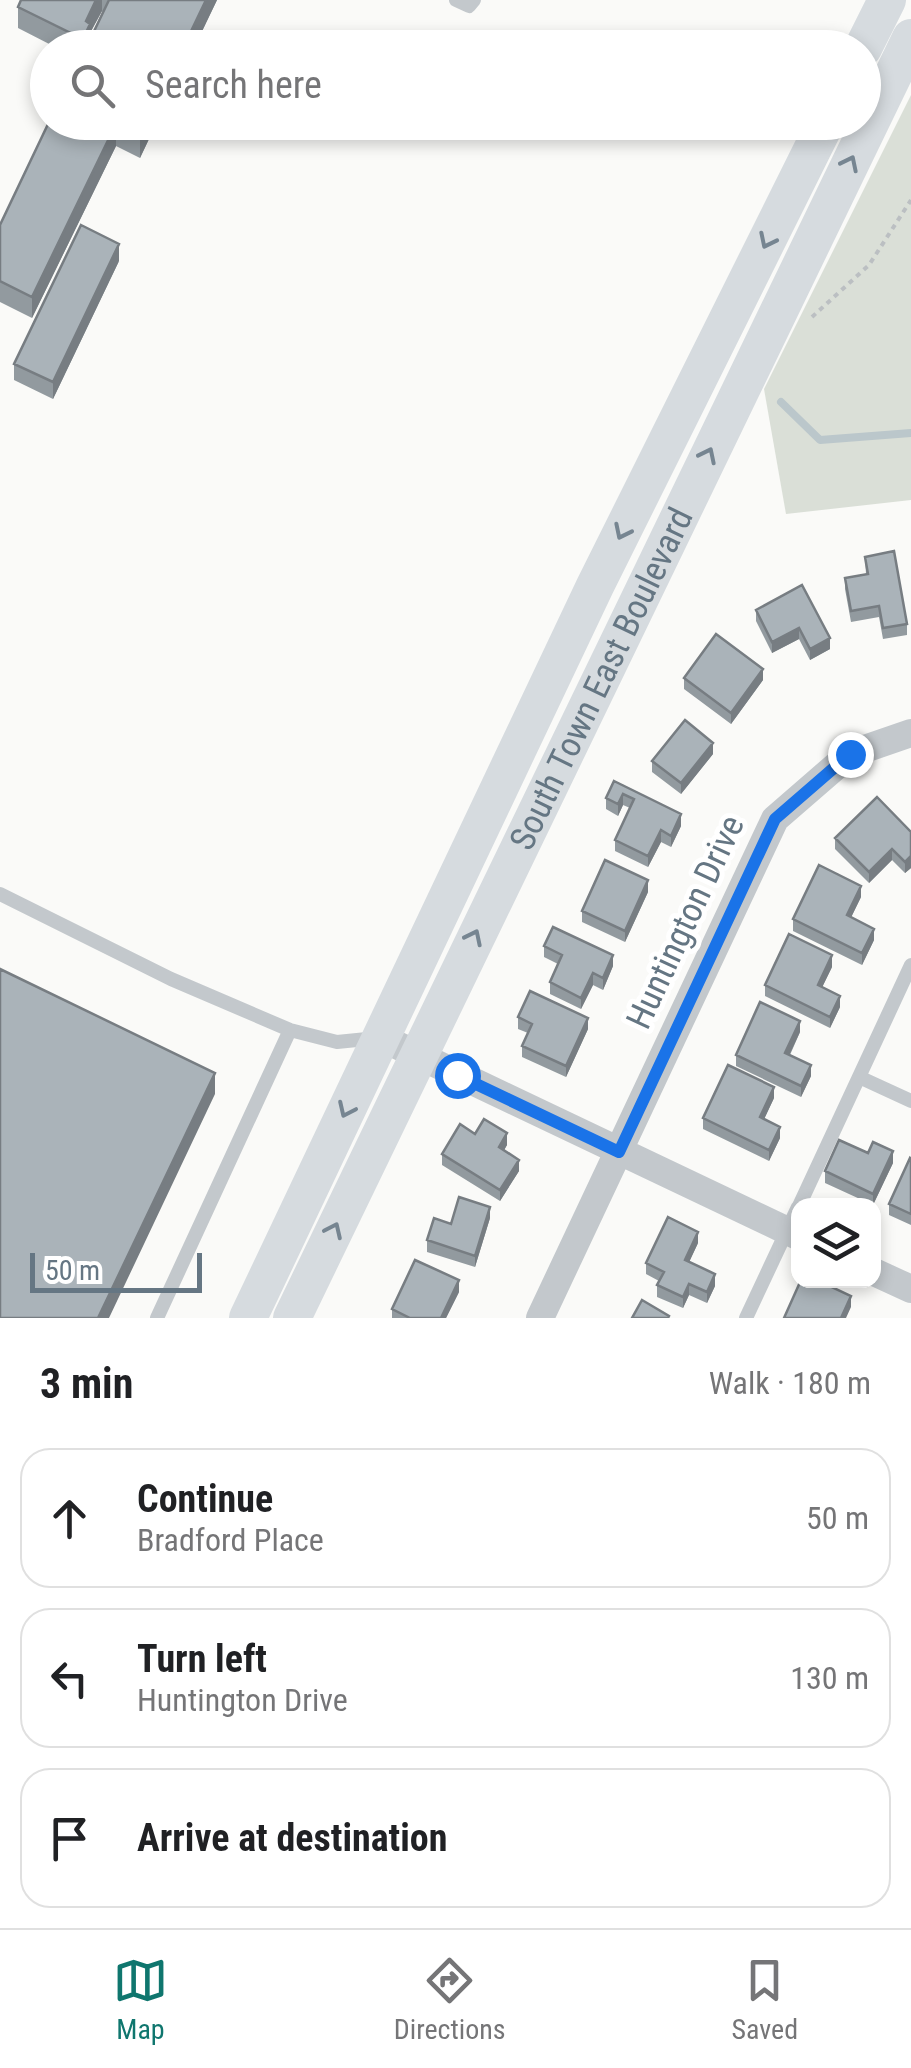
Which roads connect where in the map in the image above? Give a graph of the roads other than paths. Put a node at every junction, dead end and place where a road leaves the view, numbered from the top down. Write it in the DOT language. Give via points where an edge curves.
graph roads {
  1 [pos="456,0"];
  2 [pos="474,0"];
  3 [pos="887,0"];
  4 [pos="872,30"];
  5 [pos="911,38"];
  6 [pos="881,100"];
  7 [pos="817,140"];
  8 [pos="861,140"];
  9 [pos="911,733"];
  10 [pos="0,894"];
  11 [pos="911,965"];
  12 [pos="290,1030"];
  13 [pos="380,1038"];
  14 [pos="416,1054"];
  15 [pos="859,1077"];
  16 [pos="911,1101"];
  17 [pos="619,1152"];
  18 [pos="806,1198"];
  19 [pos="791,1218"];
  20 [pos="791,1230"];
  21 [pos="881,1275"];
  22 [pos="911,1290"];
  23 [pos="158,1318"];
  24 [pos="248,1318"];
  25 [pos="292,1318"];
  26 [pos="540,1318"];
  27 [pos="746,1318"];
  1 -- 2 [label="lane" via="468,6"];
  3 -- 4 [label="main road"];
  6 -- 5 [label="main road, South Town East Boulevard, one-way"];
  7 -- 13 [label="main road, South Town East Boulevard, one-way"];
  14 -- 8 [label="main road, South Town East Boulevard, one-way"];
  9 -- 17 [label="street, Huntington Drive" via="850,754 775,819"];
  10 -- 12 [label="lane" via="171,980"];
  11 -- 15 [label="lane"];
  12 -- 13 [label="lane" via="338,1042"];
  12 -- 23 [label="lane"];
  13 -- 14 [label="street"];
  13 -- 24 [label="main road, South Town East Boulevard, one-way"];
  14 -- 17 [label="street"];
  25 -- 14 [label="main road, South Town East Boulevard, one-way"];
  15 -- 16 [label="lane"];
  15 -- 18 [label="lane"];
  17 -- 19 [label="street"];
  17 -- 26 [label="street, Huntington Drive"];
  20 -- 27 [label="lane"];
  21 -- 22 [label="street"];
}
